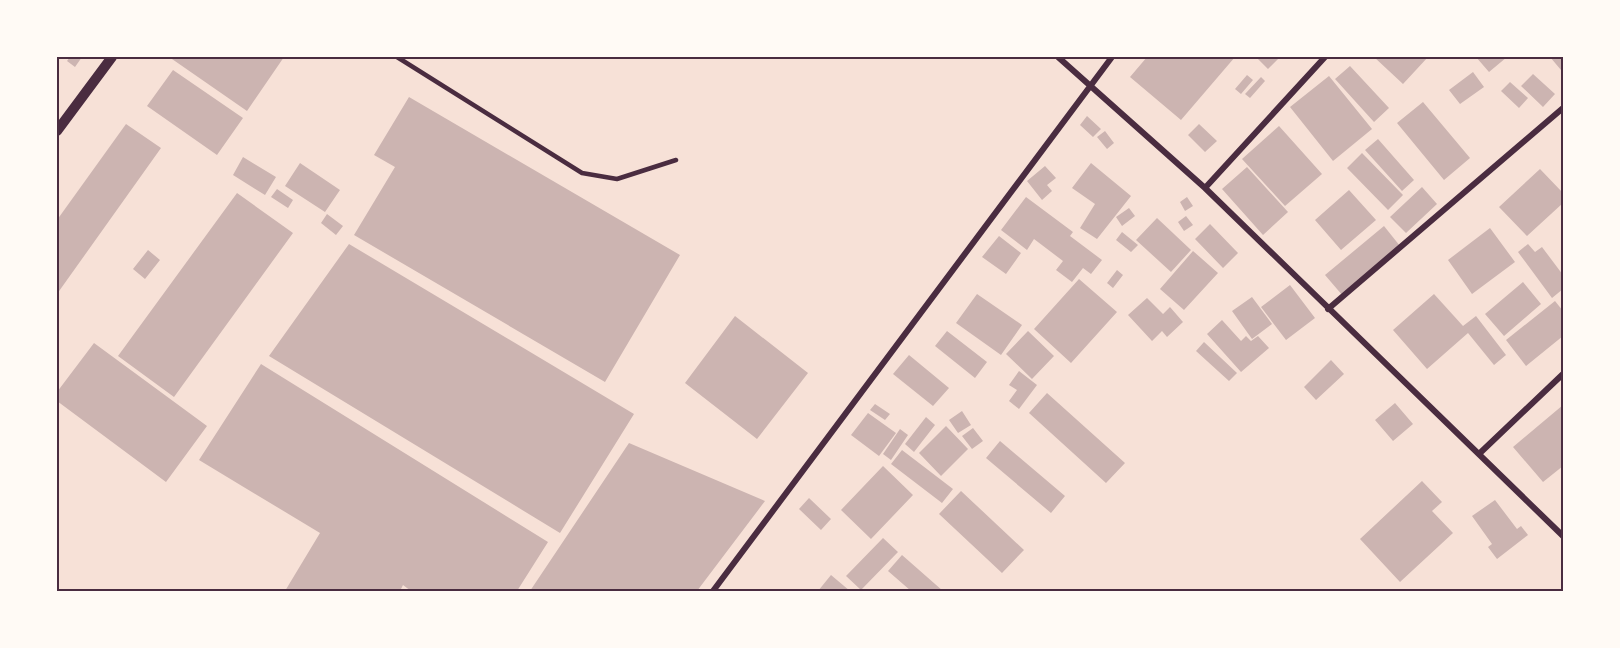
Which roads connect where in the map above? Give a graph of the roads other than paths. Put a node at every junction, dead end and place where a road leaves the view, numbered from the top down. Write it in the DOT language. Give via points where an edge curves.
graph roads {
  1 [pos="112,57"];
  2 [pos="397,57"];
  3 [pos="1058,57"];
  4 [pos="1112,57"];
  5 [pos="1325,57"];
  6 [pos="1091,85"];
  7 [pos="1563,108"];
  8 [pos="57,131"];
  9 [pos="676,160"];
  10 [pos="1205,188"];
  11 [pos="1328,309"];
  12 [pos="1563,374"];
  13 [pos="1480,453"];
  14 [pos="1563,536"];
  15 [pos="713,591"];
  1 -- 8 [label="street"];
  2 -- 9 [label="lane" via="582,173 617,179"];
  3 -- 6 [label="street"];
  4 -- 6 [label="street"];
  5 -- 10 [label="street"];
  6 -- 10 [label="street"];
  6 -- 15 [label="street"];
  7 -- 11 [label="street"];
  10 -- 11 [label="street"];
  11 -- 13 [label="street"];
  12 -- 13 [label="street"];
  13 -- 14 [label="street"];
}
